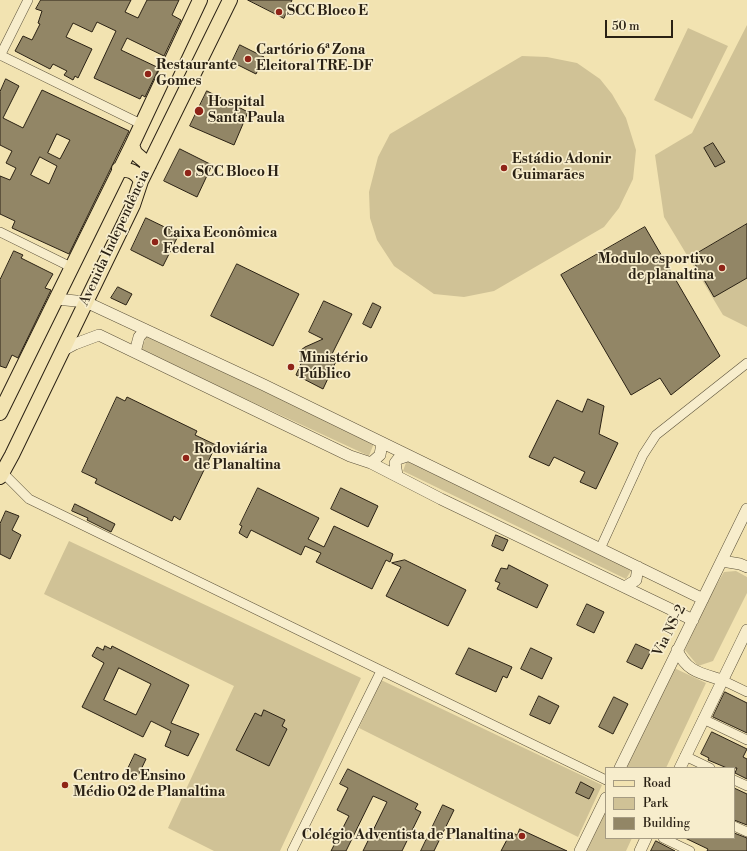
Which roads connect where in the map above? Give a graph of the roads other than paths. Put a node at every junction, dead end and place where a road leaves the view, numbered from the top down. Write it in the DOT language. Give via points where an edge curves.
graph roads {
  1 [pos="28,0"];
  2 [pos="200,0"];
  3 [pos="230,0"];
  4 [pos="0,56"];
  5 [pos="141,124"];
  6 [pos="132,145"];
  7 [pos="149,165"];
  8 [pos="119,169"];
  9 [pos="142,181"];
  10 [pos="0,232"];
  11 [pos="71,267"];
  12 [pos="56,299"];
  13 [pos="86,302"];
  14 [pos="145,330"];
  15 [pos="62,351"];
  16 [pos="135,352"];
  17 [pos="747,363"];
  18 [pos="0,413"];
  19 [pos="382,444"];
  20 [pos="407,456"];
  21 [pos="371,463"];
  22 [pos="1,475"];
  23 [pos="397,475"];
  24 [pos="747,508"];
  25 [pos="600,549"];
  26 [pos="722,561"];
  27 [pos="638,567"];
  28 [pos="747,567"];
  29 [pos="625,587"];
  30 [pos="703,599"];
  31 [pos="693,620"];
  32 [pos="747,630"];
  33 [pos="744,644"];
  34 [pos="677,650"];
  35 [pos="381,671"];
  36 [pos="722,680"];
  37 [pos="747,692"];
  38 [pos="703,719"];
  39 [pos="747,740"];
  40 [pos="685,756"];
  41 [pos="620,767"];
  42 [pos="680,767"];
  43 [pos="708,767"];
  44 [pos="605,780"];
  45 [pos="735,780"];
  46 [pos="747,786"];
  47 [pos="605,800"];
  48 [pos="735,826"];
  49 [pos="747,832"];
  50 [pos="646,839"];
  51 [pos="665,839"];
  52 [pos="292,851"];
  53 [pos="580,851"];
  54 [pos="640,851"];
  55 [pos="690,851"];
  1 -- 4 [label="street"];
  2 -- 5 [label="main road, Avenida Independência"];
  3 -- 7 [label="main road, Avenida Independência"];
  4 -- 5 [label="street"];
  5 -- 6 [label="main road, Avenida Independência"];
  6 -- 7 [label="main road" via="139,157"];
  6 -- 8 [label="main road, Avenida Independência"];
  7 -- 9 [label="main road, Avenida Independência"];
  8 -- 9 [label="main road" via="133,171"];
  8 -- 11 [label="main road, Avenida Independência"];
  9 -- 13 [label="main road, Avenida Independência"];
  10 -- 11 [label="street"];
  11 -- 12 [label="main road, Avenida Independência"];
  12 -- 13 [label="street"];
  12 -- 18 [label="main road, Avenida Independência"];
  13 -- 14 [label="street"];
  13 -- 15 [label="main road, Avenida Independência"];
  14 -- 16 [label="street" via="139,336"];
  14 -- 19 [label="street" via="264,385"];
  15 -- 16 [label="street" via="99,335"];
  15 -- 22 [label="main road, Avenida Independência"];
  16 -- 21 [label="street" via="350,456"];
  17 -- 25 [label="street" via="656,434 643,454"];
  19 -- 20 [label="street"];
  19 -- 21 [label="street" via="380,455"];
  20 -- 23 [label="street" via="395,463"];
  20 -- 25 [label="street"];
  21 -- 23 [label="street"];
  22 -- 35 [label="street" via="29,499"];
  23 -- 29 [label="street" via="440,499"];
  24 -- 26 [label="street, Via NS-2"];
  25 -- 27 [label="street"];
  26 -- 28 [label="street"];
  26 -- 30 [label="street, Via NS-2"];
  27 -- 29 [label="street" via="636,580"];
  27 -- 30 [label="street"];
  29 -- 31 [label="street"];
  30 -- 31 [label="street, Via NS-2"];
  31 -- 34 [label="street, Via NS-2"];
  32 -- 33 [label="street"];
  33 -- 36 [label="street"];
  34 -- 36 [label="street" via="682,661 690,669"];
  34 -- 41 [label="street, Via NS-2"];
  35 -- 44 [label="street"];
  35 -- 52 [label="street"];
  36 -- 37 [label="street"];
  36 -- 38 [label="street"];
  38 -- 39 [label="street"];
  38 -- 40 [label="street"];
  40 -- 42 [label="street"];
  40 -- 43 [label="street"];
  45 -- 46 [label="street"];
  47 -- 53 [label="street"];
  48 -- 49 [label="street"];
  50 -- 54 [label="street"];
  51 -- 55 [label="street"];
}
